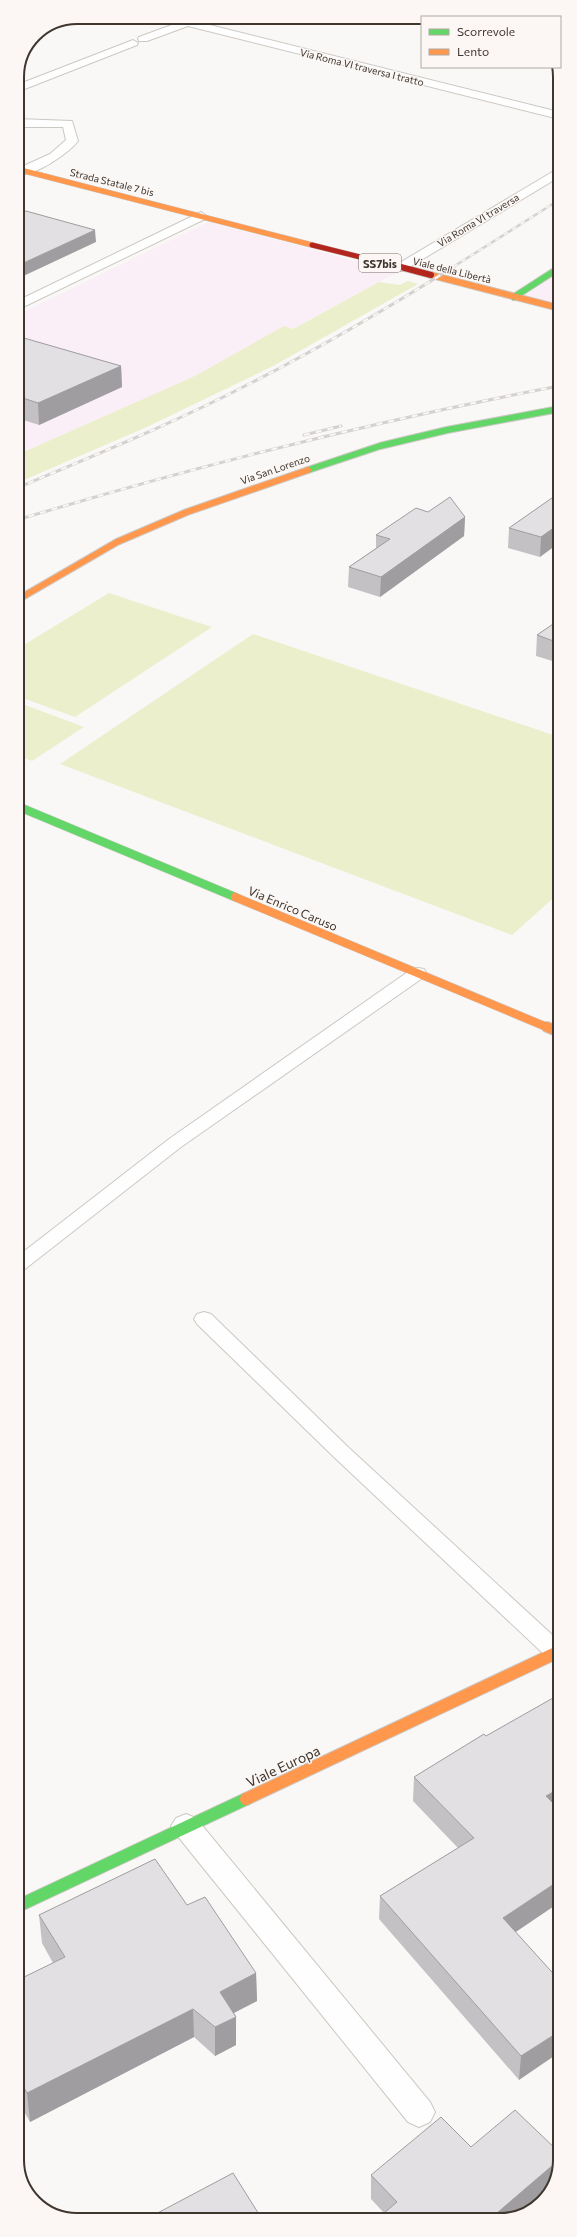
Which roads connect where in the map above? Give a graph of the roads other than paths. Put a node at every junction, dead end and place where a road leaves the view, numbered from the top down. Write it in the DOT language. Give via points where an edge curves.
graph roads {
  1 [pos="184,24"];
  2 [pos="191,24"];
  3 [pos="24,86"];
  4 [pos="553,114"];
  5 [pos="24,123"];
  6 [pos="24,168"];
  7 [pos="24,171"];
  8 [pos="553,176"];
  9 [pos="201,216"];
  10 [pos="398,268"];
  11 [pos="553,272"];
  12 [pos="514,297"];
  13 [pos="24,303"];
  14 [pos="553,307"];
  15 [pos="553,410"];
  16 [pos="24,596"];
  17 [pos="24,809"];
  18 [pos="418,973"];
  19 [pos="553,1029"];
  20 [pos="24,1260"];
  21 [pos="204,1319"];
  22 [pos="553,1647"];
  23 [pos="553,1654"];
  24 [pos="186,1826"];
  25 [pos="24,1903"];
  26 [pos="419,2112"];
  1 -- 3 [label="street"];
  2 -- 4 [label="street, Via Roma VI traversa I tratto"];
  5 -- 6 [label="street" via="68,123 72,141 54,157"];
  7 -- 9 [label="street, Strada Statale 7 bis / SS7bis"];
  8 -- 10 [label="street, Via Roma VI traversa"];
  9 -- 10 [label="street, Viale della Libertà / SS7bis"];
  9 -- 13 [label="street"];
  10 -- 12 [label="street, Viale della Libertà / SS7bis"];
  11 -- 12 [label="street"];
  12 -- 14 [label="street, Viale della Libertà / SS7bis"];
  15 -- 16 [label="street, Via San Lorenzo" via="447,430 380,446 258,486 187,512 117,542"];
  17 -- 18 [label="street, Via Enrico Caruso"];
  18 -- 19 [label="street, Via Enrico Caruso"];
  18 -- 20 [label="lane" via="175,1143"];
  21 -- 22 [label="lane" via="342,1453"];
  23 -- 24 [label="street, Viale Europa"];
  24 -- 25 [label="street, Viale Europa"];
  24 -- 26 [label="street"];
}
